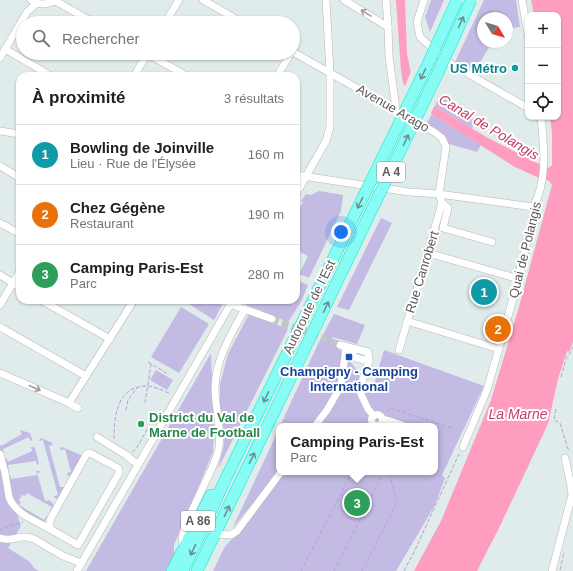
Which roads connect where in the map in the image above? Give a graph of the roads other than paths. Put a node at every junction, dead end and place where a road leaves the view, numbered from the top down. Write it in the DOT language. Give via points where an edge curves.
graph roads {
  1 [pos="179,0"];
  2 [pos="203,0"];
  3 [pos="326,0"];
  4 [pos="344,0"];
  5 [pos="386,0"];
  6 [pos="424,0"];
  7 [pos="457,0"];
  8 [pos="471,0"];
  9 [pos="522,0"];
  10 [pos="54,1"];
  11 [pos="34,2"];
  12 [pos="25,16"];
  13 [pos="82,16"];
  14 [pos="169,16"];
  15 [pos="231,16"];
  16 [pos="525,18"];
  17 [pos="388,27"];
  18 [pos="16,30"];
  19 [pos="5,48"];
  20 [pos="16,55"];
  21 [pos="300,56"];
  22 [pos="0,58"];
  23 [pos="25,60"];
  24 [pos="143,60"];
  25 [pos="159,60"];
  26 [pos="287,60"];
  27 [pos="44,72"];
  28 [pos="136,72"];
  29 [pos="180,72"];
  30 [pos="280,72"];
  31 [pos="330,72"];
  32 [pos="525,106"];
  33 [pos="396,109"];
  34 [pos="541,120"];
  35 [pos="0,131"];
  36 [pos="16,133"];
  37 [pos="0,166"];
  38 [pos="16,176"];
  39 [pos="300,176"];
  40 [pos="306,177"];
  41 [pos="300,187"];
  42 [pos="439,194"];
  43 [pos="442,203"];
  44 [pos="533,207"];
  45 [pos="0,223"];
  46 [pos="16,232"];
  47 [pos="492,242"];
  48 [pos="428,253"];
  49 [pos="0,275"];
  50 [pos="16,278"];
  51 [pos="519,279"];
  52 [pos="13,283"];
  53 [pos="16,285"];
  54 [pos="48,304"];
  55 [pos="132,304"];
  56 [pos="231,304"];
  57 [pos="236,304"];
  58 [pos="0,305"];
  59 [pos="245,309"];
  60 [pos="272,319"];
  61 [pos="407,321"];
  62 [pos="0,327"];
  63 [pos="110,339"];
  64 [pos="499,349"];
  65 [pos="399,350"];
  66 [pos="0,373"];
  67 [pos="86,376"];
  68 [pos="69,403"];
  69 [pos="78,408"];
  70 [pos="374,416"];
  71 [pos="383,419"];
  72 [pos="317,423"];
  73 [pos="374,423"];
  74 [pos="381,423"];
  75 [pos="396,423"];
  76 [pos="97,437"];
  77 [pos="463,447"];
  78 [pos="0,454"];
  79 [pos="567,456"];
  80 [pos="138,464"];
  81 [pos="279,475"];
  82 [pos="227,476"];
  83 [pos="50,529"];
  84 [pos="215,534"];
  85 [pos="0,538"];
  86 [pos="82,538"];
  87 [pos="92,544"];
  88 [pos="78,545"];
  89 [pos="184,549"];
  90 [pos="88,551"];
  91 [pos="81,563"];
  92 [pos="77,571"];
  93 [pos="172,571"];
  94 [pos="183,571"];
  95 [pos="197,571"];
  96 [pos="552,571"];
  1 -- 14 [label="street"];
  2 -- 15 [label="street"];
  3 -- 31 [label="street"];
  17 -- 4 [label="street, one-way"];
  5 -- 17 [label="street"];
  6 -- 32 [label="street" via="417,22 420,37 446,61"];
  7 -- 82 [label="highway, Autoroute de l’Est / A 4, one-way, bridge"];
  84 -- 8 [label="highway, Autoroute de l’Est / A 4, one-way, bridge"];
  9 -- 16 [label="street"];
  10 -- 11 [label="street" via="48,4"];
  10 -- 13 [label="street"];
  11 -- 12 [label="street"];
  17 -- 33 [label="street"];
  18 -- 19 [label="street"];
  19 -- 20 [label="street"];
  19 -- 22 [label="street"];
  21 -- 31 [label="street, Avenue Arago"];
  23 -- 27 [label="street"];
  24 -- 28 [label="street"];
  25 -- 29 [label="street"];
  26 -- 30 [label="street"];
  31 -- 33 [label="street, Avenue Arago"];
  31 -- 40 [label="street" via="330,127 326,141"];
  33 -- 42 [label="street, Avenue Arago" via="442,138 446,147"];
  34 -- 44 [label="street, Quai de Polangis" via="544,163 538,198"];
  35 -- 36 [label="street"];
  37 -- 38 [label="street"];
  39 -- 40 [label="street"];
  40 -- 41 [label="street"];
  40 -- 42 [label="street"];
  42 -- 43 [label="street"];
  42 -- 44 [label="street"];
  43 -- 47 [label="street" via="448,208 442,228"];
  43 -- 48 [label="street, Rue Canrobert"];
  44 -- 51 [label="street, Quai de Polangis" via="534,215"];
  45 -- 46 [label="street"];
  48 -- 51 [label="street"];
  48 -- 61 [label="street, Rue Canrobert"];
  49 -- 52 [label="street"];
  50 -- 52 [label="street"];
  51 -- 64 [label="street, Quai de Polangis"];
  52 -- 53 [label="street"];
  52 -- 58 [label="street"];
  54 -- 63 [label="street"];
  55 -- 63 [label="street"];
  56 -- 80 [label="street"];
  57 -- 59 [label="street"];
  59 -- 60 [label="street"];
  59 -- 89 [label="street" via="219,362 215,390 219,447 216,460 186,523 182,540"];
  61 -- 64 [label="street"];
  61 -- 65 [label="street, Rue Canrobert"];
  62 -- 67 [label="street"];
  63 -- 67 [label="street"];
  64 -- 77 [label="street, Quai de Polangis" via="487,390"];
  66 -- 68 [label="street, one-way"];
  67 -- 68 [label="street"];
  68 -- 69 [label="street"];
  70 -- 71 [label="street" via="378,414"];
  70 -- 72 [label="street" via="359,390 370,361 368,352 343,346 341,386"];
  70 -- 73 [label="street"];
  71 -- 74 [label="street"];
  71 -- 75 [label="street"];
  76 -- 80 [label="street"];
  78 -- 83 [label="street" via="11,502 17,510"];
  79 -- 96 [label="street" via="572,495"];
  80 -- 87 [label="street"];
  81 -- 84 [label="street" via="237,530 231,534"];
  82 -- 89 [label="highway, A 86" via="218,480"];
  82 -- 94 [label="highway, Autoroute de l’Est / A 4, one-way"];
  83 -- 86 [label="street" via="50,520 86,455 90,453 118,468 119,473"];
  83 -- 88 [label="street"];
  84 -- 95 [label="highway, Autoroute de l’Est / A 4"];
  85 -- 91 [label="street" via="7,540 28,537"];
  86 -- 87 [label="street"];
  86 -- 88 [label="street"];
  87 -- 90 [label="street"];
  88 -- 90 [label="street"];
  89 -- 93 [label="highway, A 86"];
  90 -- 91 [label="street"];
  91 -- 92 [label="street"];
}
